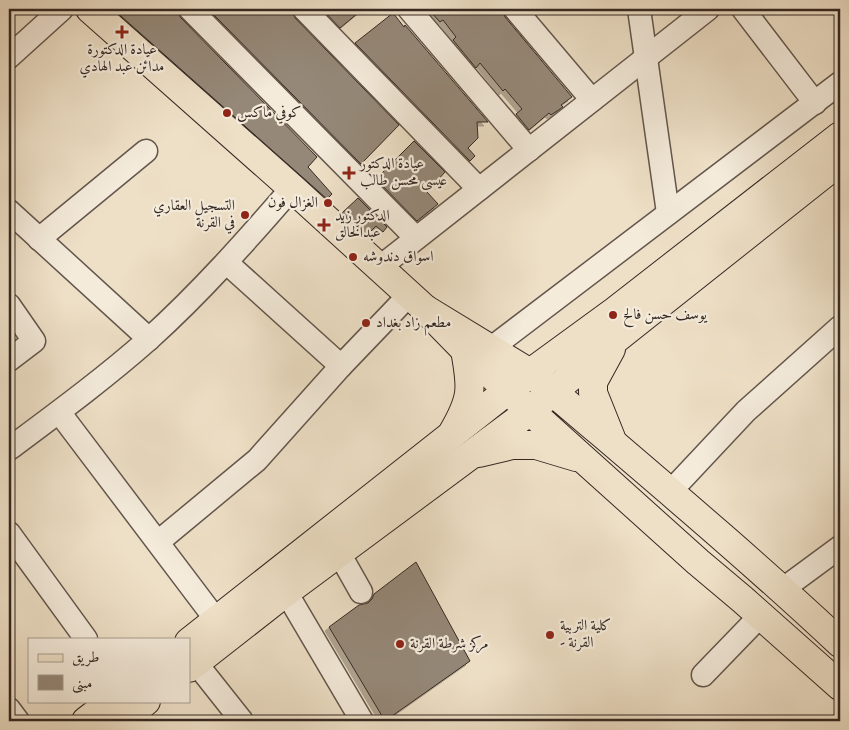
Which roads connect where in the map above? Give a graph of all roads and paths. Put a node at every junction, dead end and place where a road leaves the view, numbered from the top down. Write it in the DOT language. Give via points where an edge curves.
graph roads {
  1 [pos="62,9"];
  2 [pos="76,9"];
  3 [pos="82,9"];
  4 [pos="90,9"];
  5 [pos="304,9"];
  6 [pos="409,9"];
  7 [pos="639,9"];
  8 [pos="708,9"];
  9 [pos="743,9"];
  10 [pos="202,12"];
  11 [pos="526,12"];
  12 [pos="9,57"];
  13 [pos="646,58"];
  14 [pos="840,83"];
  15 [pos="592,100"];
  16 [pos="815,103"];
  17 [pos="840,136"];
  18 [pos="529,150"];
  19 [pos="146,151"];
  20 [pos="840,160"];
  21 [pos="292,188"];
  22 [pos="479,189"];
  23 [pos="9,211"];
  24 [pos="668,213"];
  25 [pos="416,238"];
  26 [pos="40,239"];
  27 [pos="227,263"];
  28 [pos="380,267"];
  29 [pos="418,301"];
  30 [pos="9,305"];
  31 [pos="840,327"];
  32 [pos="616,338"];
  33 [pos="149,339"];
  34 [pos="478,350"];
  35 [pos="9,360"];
  36 [pos="341,366"];
  37 [pos="519,382"];
  38 [pos="552,391"];
  39 [pos="530,411"];
  40 [pos="59,412"];
  41 [pos="451,435"];
  42 [pos="614,444"];
  43 [pos="9,449"];
  44 [pos="470,455"];
  45 [pos="586,460"];
  46 [pos="670,492"];
  47 [pos="9,533"];
  48 [pos="719,534"];
  49 [pos="158,542"];
  50 [pos="840,547"];
  51 [pos="339,553"];
  52 [pos="698,562"];
  53 [pos="772,582"];
  54 [pos="286,592"];
  55 [pos="361,592"];
  56 [pos="752,607"];
  57 [pos="217,621"];
  58 [pos="85,638"];
  59 [pos="840,643"];
  60 [pos="191,658"];
  61 [pos="703,675"];
  62 [pos="840,686"];
  63 [pos="111,702"];
  64 [pos="145,702"];
  65 [pos="9,709"];
  66 [pos="18,721"];
  67 [pos="86,721"];
  68 [pos="121,721"];
  69 [pos="242,721"];
  70 [pos="362,721"];
  1 -- 12 [label="street"];
  2 -- 3 [label="main road"];
  4 -- 21 [label="main road"];
  5 -- 22 [label="street"];
  6 -- 18 [label="street"];
  7 -- 13 [label="street"];
  8 -- 13 [label="street"];
  9 -- 16 [label="street"];
  10 -- 25 [label="street"];
  11 -- 15 [label="street"];
  13 -- 15 [label="street"];
  13 -- 24 [label="street"];
  14 -- 16 [label="street"];
  15 -- 18 [label="street"];
  16 -- 24 [label="street"];
  17 -- 37 [label="main road"];
  18 -- 22 [label="street"];
  19 -- 26 [label="street"];
  20 -- 32 [label="main road"];
  21 -- 27 [label="street"];
  21 -- 28 [label="main road"];
  22 -- 25 [label="street"];
  23 -- 26 [label="street"];
  24 -- 34 [label="street"];
  25 -- 28 [label="street"];
  26 -- 33 [label="street"];
  27 -- 33 [label="street"];
  27 -- 36 [label="street"];
  28 -- 29 [label="main road"];
  29 -- 34 [label="main road"];
  29 -- 36 [label="street"];
  30 -- 35 [label="street" via="34,341"];
  31 -- 46 [label="street" via="746,411"];
  32 -- 38 [label="main road"];
  32 -- 42 [label="main road" via="593,382 594,398"];
  33 -- 40 [label="street"];
  34 -- 37 [label="main road"];
  34 -- 41 [label="main road" via="468,400"];
  36 -- 49 [label="street" via="257,460"];
  37 -- 38 [label="main road"];
  37 -- 39 [label="main road"];
  37 -- 41 [label="main road"];
  38 -- 39 [label="main road"];
  38 -- 42 [label="main road"];
  39 -- 44 [label="main road"];
  39 -- 45 [label="main road"];
  40 -- 43 [label="street"];
  40 -- 49 [label="street"];
  41 -- 57 [label="main road"];
  42 -- 46 [label="main road"];
  44 -- 45 [label="main road" via="512,445 536,445"];
  44 -- 51 [label="main road"];
  45 -- 52 [label="main road"];
  46 -- 48 [label="main road"];
  47 -- 58 [label="street"];
  48 -- 52 [label="main road"];
  48 -- 53 [label="main road"];
  49 -- 57 [label="street"];
  50 -- 53 [label="street"];
  51 -- 54 [label="main road"];
  51 -- 55 [label="street"];
  52 -- 56 [label="main road"];
  53 -- 56 [label="main road"];
  53 -- 59 [label="main road"];
  54 -- 60 [label="main road"];
  54 -- 70 [label="street"];
  56 -- 61 [label="street"];
  56 -- 62 [label="main road"];
  57 -- 60 [label="main road"];
  60 -- 69 [label="street"];
  63 -- 67 [label="main road"];
  64 -- 68 [label="main road"];
  65 -- 66 [label="street"];
}
